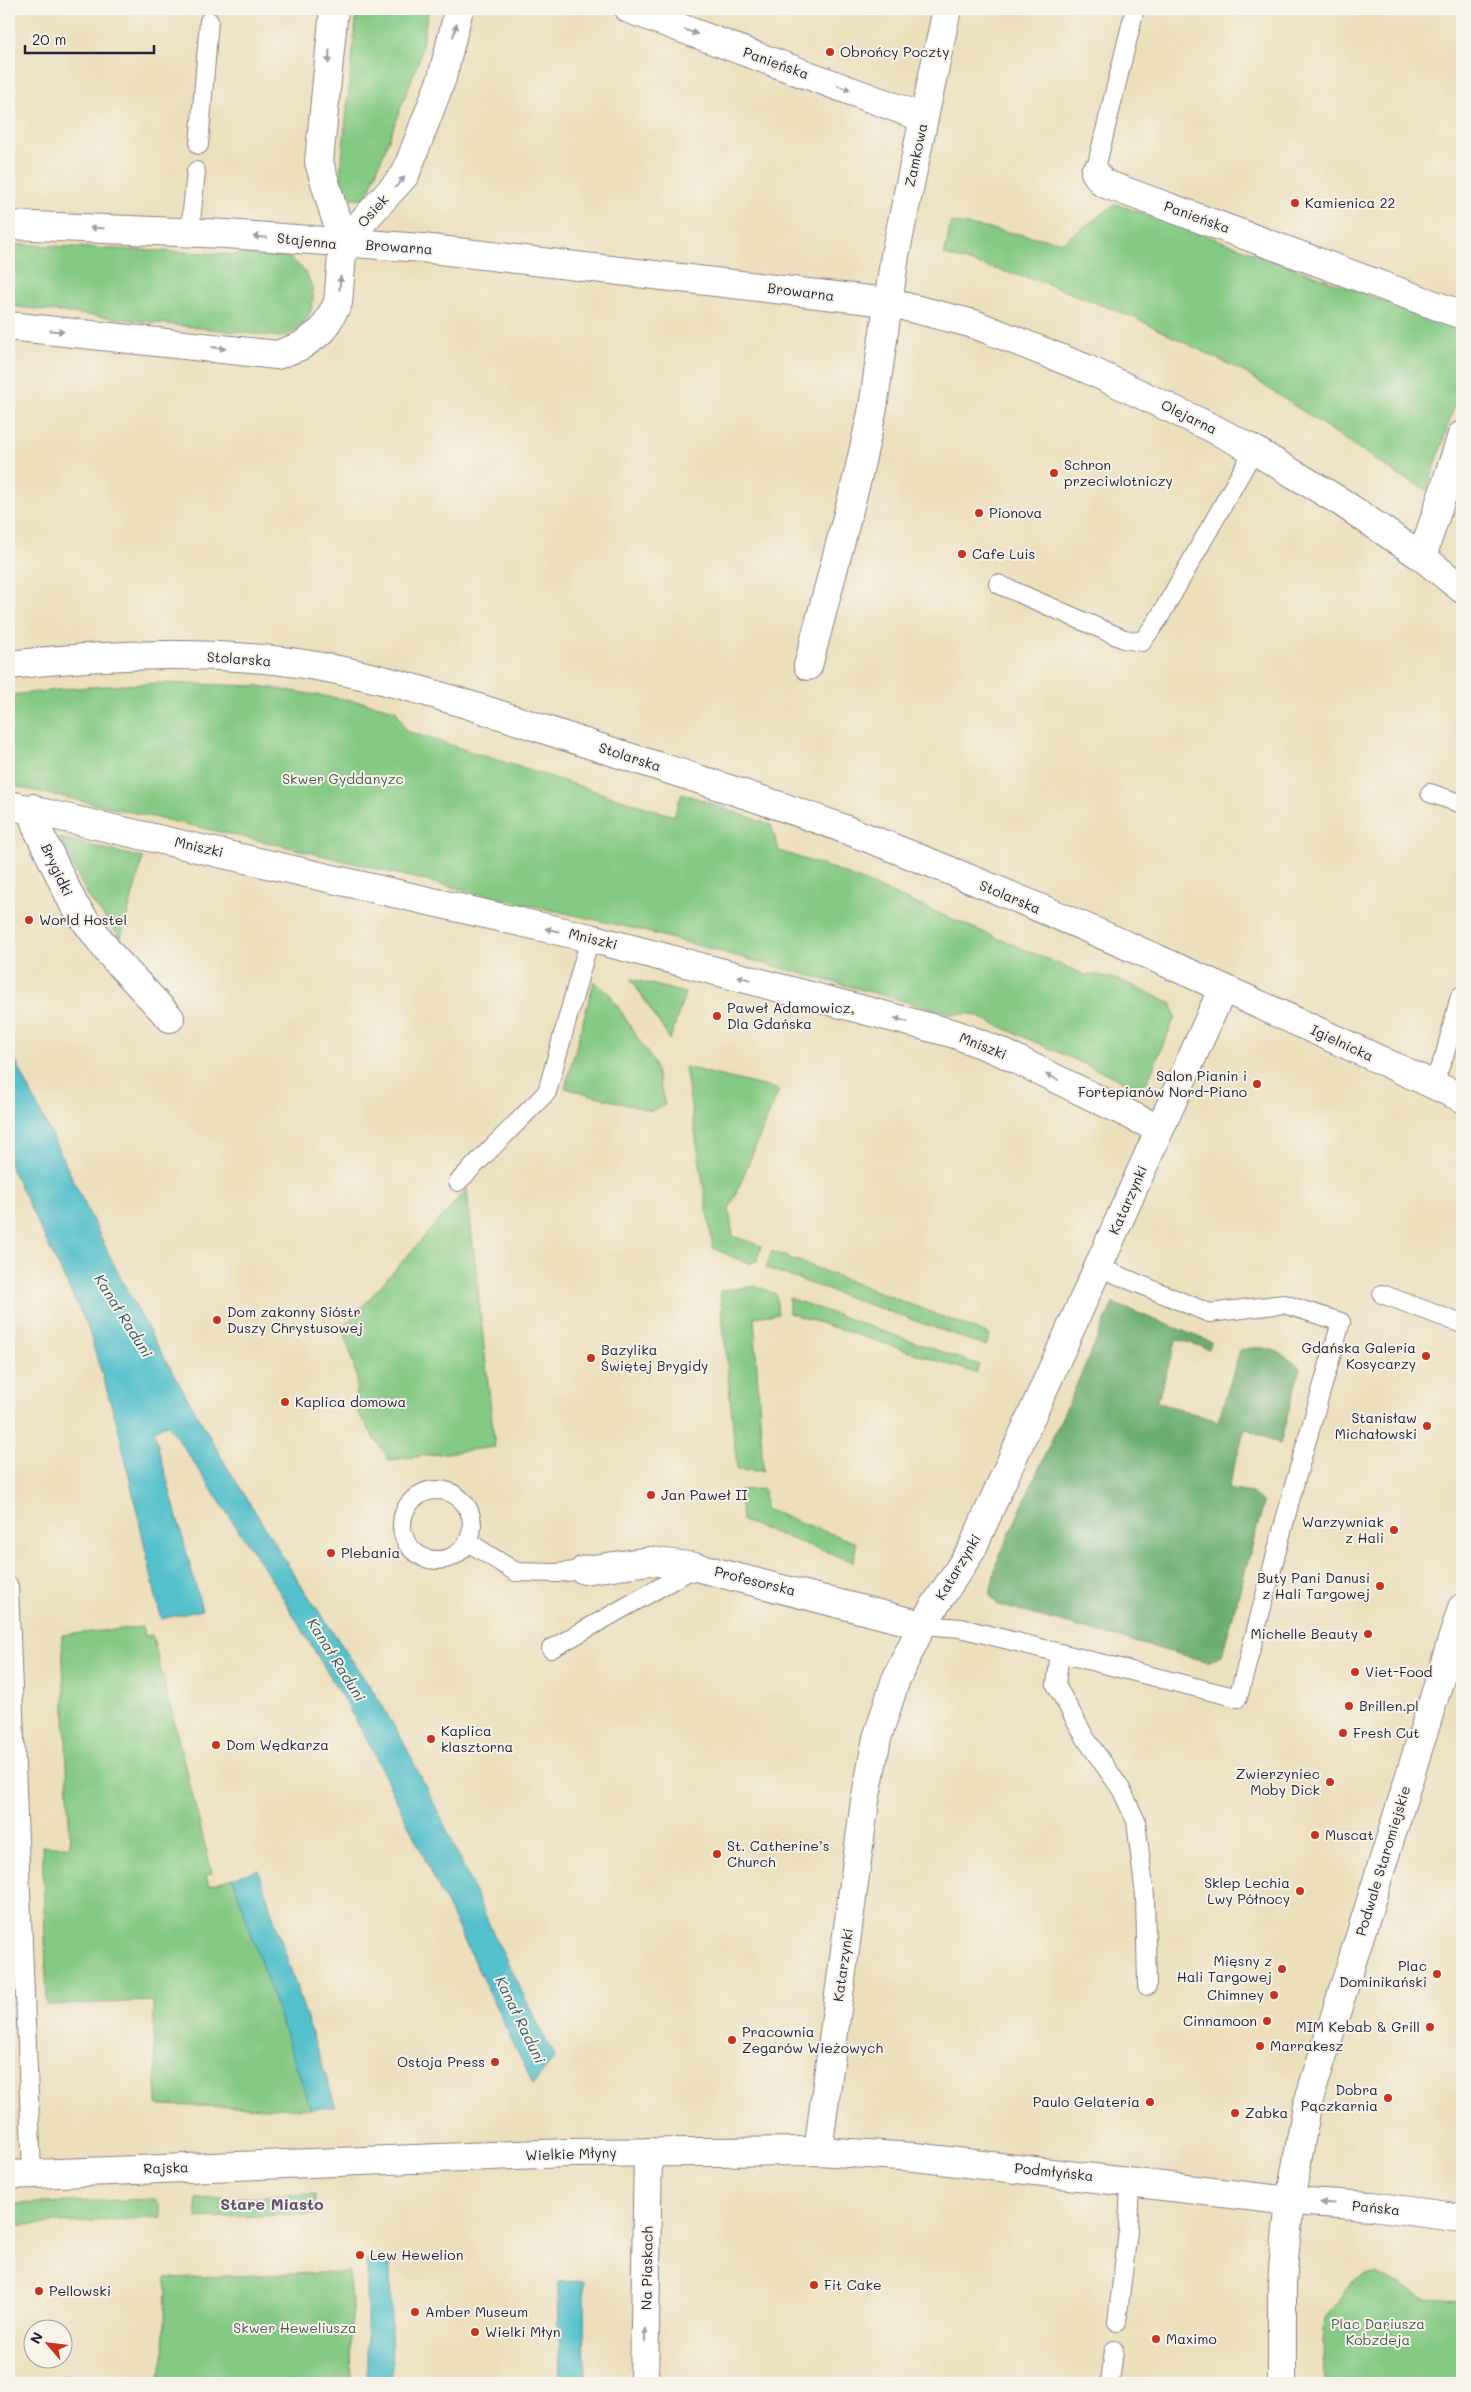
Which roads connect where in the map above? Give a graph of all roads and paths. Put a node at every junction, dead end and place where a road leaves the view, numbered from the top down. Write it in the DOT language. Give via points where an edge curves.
graph roads {
  1 [pos="334,9"];
  2 [pos="459,9"];
  3 [pos="629,9"];
  4 [pos="947,9"];
  5 [pos="1135,9"];
  6 [pos="209,21"];
  7 [pos="924,118"];
  8 [pos="198,145"];
  9 [pos="196,171"];
  10 [pos="1095,172"];
  11 [pos="9,225"];
  12 [pos="190,232"];
  13 [pos="343,244"];
  14 [pos="887,302"];
  15 [pos="1462,315"];
  16 [pos="9,326"];
  17 [pos="1462,435"];
  18 [pos="1254,450"];
  19 [pos="1422,558"];
  20 [pos="998,584"];
  21 [pos="1462,589"];
  22 [pos="9,665"];
  23 [pos="808,666"];
  24 [pos="1430,792"];
  25 [pos="1462,804"];
  26 [pos="20,806"];
  27 [pos="590,938"];
  28 [pos="1223,988"];
  29 [pos="1460,996"];
  30 [pos="170,1018"];
  31 [pos="1433,1084"];
  32 [pos="1462,1098"];
  33 [pos="1159,1129"];
  34 [pos="458,1182"];
  35 [pos="1098,1267"];
  36 [pos="1382,1294"];
  37 [pos="1462,1324"];
  38 [pos="468,1542"];
  39 [pos="696,1567"];
  40 [pos="584,1570"];
  41 [pos="9,1586"];
  42 [pos="1462,1608"];
  43 [pos="922,1625"];
  44 [pos="1457,1646"];
  45 [pos="552,1649"];
  46 [pos="1060,1653"];
  47 [pos="1147,1986"];
  48 [pos="818,2151"];
  49 [pos="648,2152"];
  50 [pos="324,2163"];
  51 [pos="21,2174"];
  52 [pos="1130,2181"];
  53 [pos="1290,2201"];
  54 [pos="1462,2218"];
  55 [pos="1117,2322"];
  56 [pos="1114,2350"];
  57 [pos="644,2383"];
  58 [pos="1110,2383"];
  59 [pos="1282,2383"];
  1 -- 13 [label="street, Osiek, one-way" via="319,162"];
  13 -- 2 [label="street, Osiek, one-way" via="405,175 442,78"];
  3 -- 7 [label="street, Panieńska, one-way"];
  4 -- 7 [label="street, Zamkowa"];
  5 -- 10 [label="lane, Panieńska"];
  6 -- 8 [label="lane"];
  7 -- 14 [label="street, Zamkowa"];
  9 -- 12 [label="lane"];
  10 -- 15 [label="street, Panieńska" via="1103,183"];
  12 -- 11 [label="street, Stajenna, one-way"];
  13 -- 12 [label="street, Stajenna, one-way"];
  13 -- 14 [label="street, Browarna" via="422,248"];
  16 -- 13 [label="street, Stajenna, one-way" via="277,355 301,346 323,330 338,303"];
  14 -- 18 [label="street, Olejarna" via="974,324 1087,369"];
  14 -- 23 [label="street" via="873,408"];
  17 -- 19 [label="street"];
  18 -- 19 [label="street, Olejarna" via="1341,502"];
  18 -- 20 [label="lane" via="1159,618 1142,642 1124,639"];
  19 -- 21 [label="street, Olejarna"];
  22 -- 28 [label="street, Stolarska" via="103,655 254,658 314,666 388,683 735,791 848,831 1011,896"];
  24 -- 25 [label="lane"];
  27 -- 26 [label="street, Mniszki, one-way"];
  26 -- 30 [label="street, Brygidki" via="36,826 74,906 110,954"];
  33 -- 27 [label="street, Mniszki, one-way" via="1001,1052 955,1034"];
  27 -- 34 [label="lane" via="547,1092"];
  28 -- 31 [label="street, Igielnicka"];
  28 -- 33 [label="street, Katarzynki"];
  29 -- 31 [label="lane" via="1445,1054"];
  31 -- 32 [label="street, Igielnicka"];
  33 -- 35 [label="street, Katarzynki"];
  35 -- 43 [label="street, Katarzynki" via="971,1551"];
  35 -- 46 [label="lane" via="1209,1312 1284,1304 1341,1322 1238,1698"];
  36 -- 37 [label="lane"];
  38 -- 38 [label="lane" via="460,1553 447,1559 434,1561 420,1557 403,1536 405,1509 426,1491 440,1490 453,1494 464,1502 471,1515"];
  38 -- 40 [label="lane" via="516,1572"];
  39 -- 40 [label="street, Profesorska" via="650,1561"];
  39 -- 43 [label="street, Profesorska"];
  39 -- 45 [label="lane"];
  41 -- 51 [label="lane"];
  42 -- 44 [label="street, Podwale Staromiejskie"];
  43 -- 46 [label="lane" via="961,1628"];
  43 -- 48 [label="street, Katarzynki" via="896,1679 877,1738 864,1811"];
  44 -- 53 [label="street, Podwale Staromiejskie" via="1307,2106"];
  46 -- 47 [label="lane" via="1056,1686 1086,1739 1121,1789 1136,1821 1145,1896"];
  48 -- 49 [label="street, Wielkie Młyny"];
  48 -- 52 [label="street, Podmłyńska" via="915,2156"];
  49 -- 50 [label="street, Wielkie Młyny"];
  57 -- 49 [label="street, Na Piaskach, one-way"];
  50 -- 51 [label="street, Rajska"];
  52 -- 53 [label="street, Podmłyńska"];
  52 -- 55 [label="lane" via="1128,2231"];
  54 -- 53 [label="street, Pańska, one-way" via="1372,2206"];
  53 -- 59 [label="street, Podwale Staromiejskie" via="1282,2285"];
  56 -- 58 [label="lane"];
}
